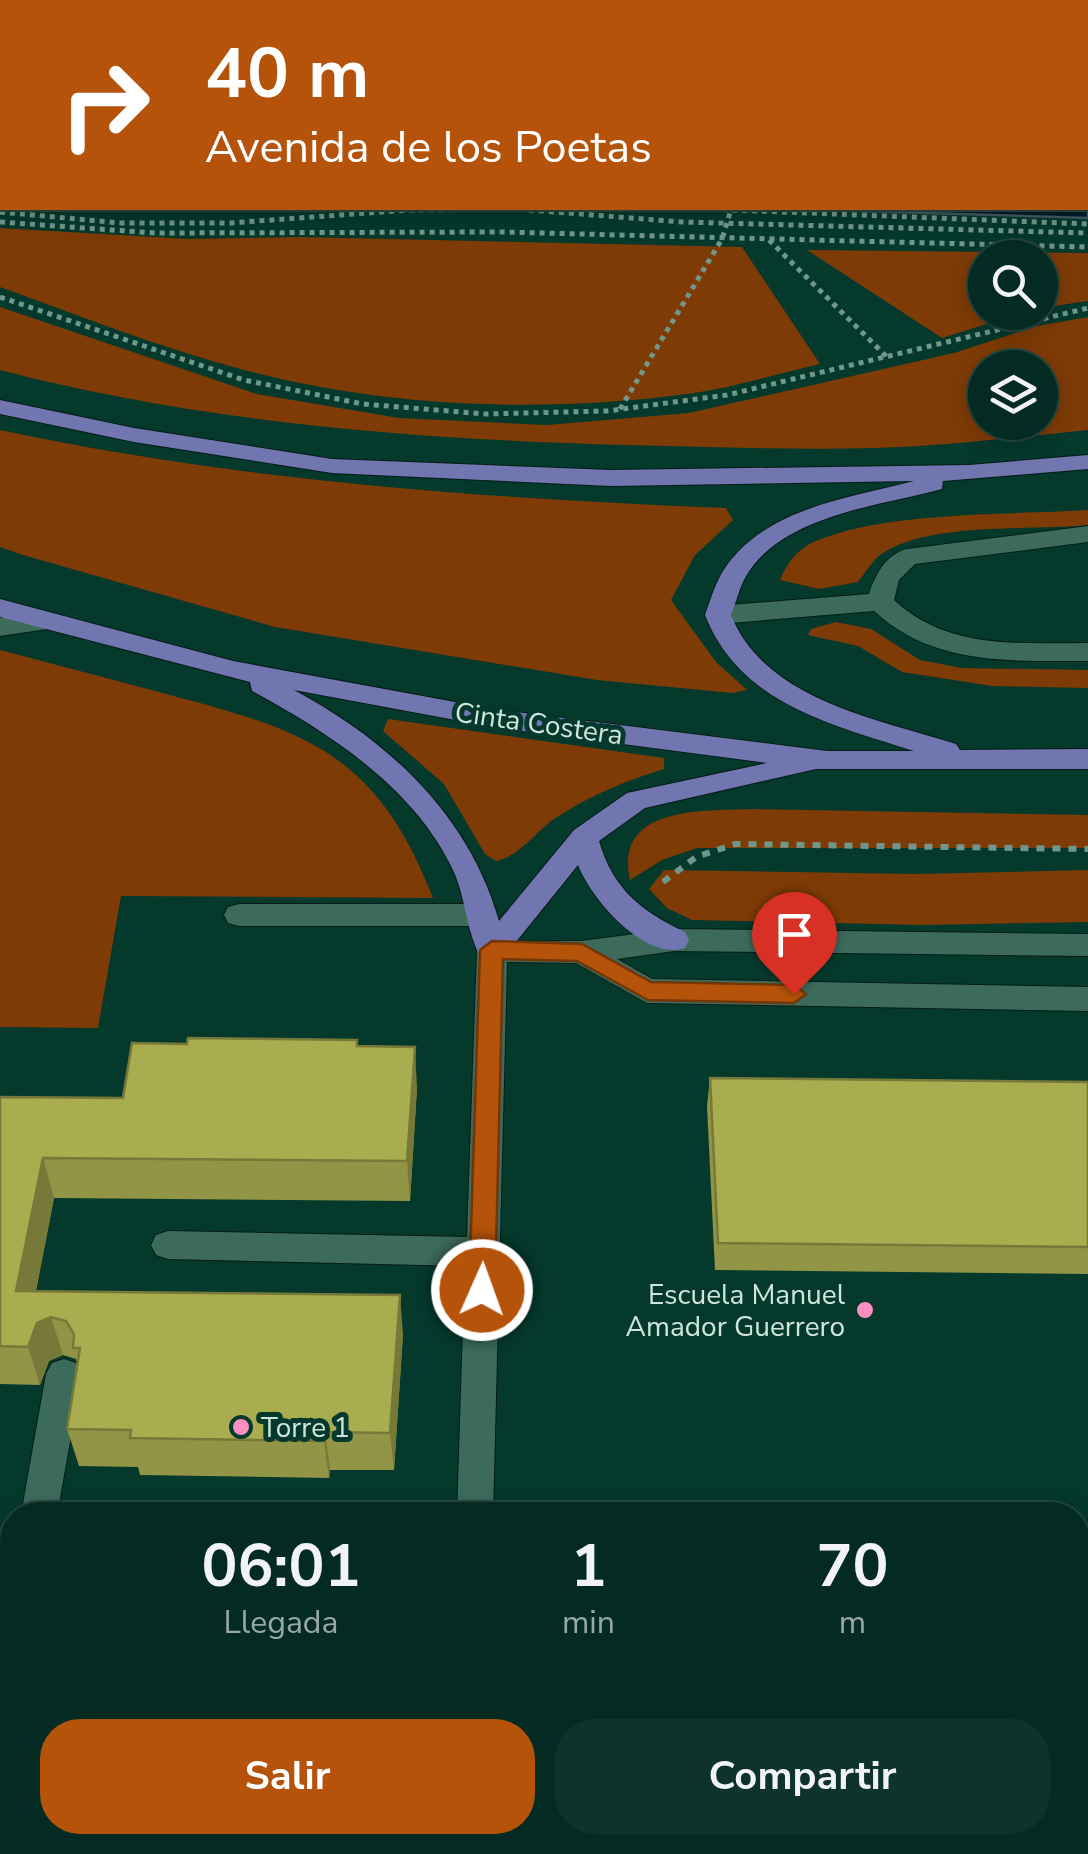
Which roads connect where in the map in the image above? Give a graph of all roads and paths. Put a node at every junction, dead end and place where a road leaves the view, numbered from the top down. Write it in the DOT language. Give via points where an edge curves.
graph roads {
  1 [pos="409,210"];
  2 [pos="531,210"];
  3 [pos="701,210"];
  4 [pos="0,212"];
  5 [pos="730,213"];
  6 [pos="0,222"];
  7 [pos="726,224"];
  8 [pos="1088,224"];
  9 [pos="1088,233"];
  10 [pos="722,239"];
  11 [pos="769,240"];
  12 [pos="1088,246"];
  13 [pos="0,297"];
  14 [pos="1088,308"];
  15 [pos="888,358"];
  16 [pos="0,407"];
  17 [pos="620,410"];
  18 [pos="1088,462"];
  19 [pos="969,473"];
  20 [pos="1088,534"];
  21 [pos="880,602"];
  22 [pos="0,608"];
  23 [pos="718,614"];
  24 [pos="45,622"];
  25 [pos="0,627"];
  26 [pos="1088,652"];
  27 [pos="233,670"];
  28 [pos="970,758"];
  29 [pos="1088,759"];
  30 [pos="826,761"];
  31 [pos="584,837"];
  32 [pos="1088,849"];
  33 [pos="610,899"];
  34 [pos="239,915"];
  35 [pos="481,915"];
  36 [pos="674,940"];
  37 [pos="1088,945"];
  38 [pos="492,950"];
  39 [pos="582,952"];
  40 [pos="1088,999"];
  41 [pos="168,1245"];
  42 [pos="483,1252"];
  43 [pos="64,1374"];
  44 [pos="41,1502"];
  45 [pos="475,1502"];
  1 -- 4 [label="path" via="230,223 121,223"];
  2 -- 7 [label="path"];
  3 -- 5 [label="path"];
  5 -- 7 [label="path"];
  5 -- 8 [label="path"];
  6 -- 10 [label="path" via="155,233"];
  7 -- 9 [label="path"];
  7 -- 10 [label="path"];
  10 -- 11 [label="path"];
  10 -- 17 [label="path"];
  11 -- 12 [label="path"];
  11 -- 15 [label="path"];
  13 -- 17 [label="path" via="246,380 441,411 524,416"];
  14 -- 15 [label="path"];
  15 -- 17 [label="path" via="727,395"];
  16 -- 19 [label="main road" via="332,466 611,478"];
  18 -- 19 [label="main road"];
  19 -- 23 [label="main road" via="809,518 759,544 735,572"];
  20 -- 21 [label="street" via="907,557 887,577"];
  21 -- 23 [label="street"];
  21 -- 26 [label="street" via="919,636 950,646"];
  22 -- 24 [label="main road, Cinta Costera"];
  23 -- 28 [label="main road" via="731,647 751,668 799,697"];
  24 -- 25 [label="street"];
  24 -- 27 [label="main road, Cinta Costera"];
  27 -- 30 [label="main road, Cinta Costera" via="493,718"];
  27 -- 35 [label="main road" via="306,707 378,760 433,818 466,867"];
  28 -- 29 [label="main road, Cinta Costera"];
  28 -- 30 [label="main road, Cinta Costera"];
  30 -- 31 [label="main road" via="636,800"];
  31 -- 33 [label="main road" via="592,874"];
  31 -- 38 [label="main road"];
  32 -- 33 [label="path" via="735,844 687,861 657,887"];
  33 -- 36 [label="main road"];
  34 -- 35 [label="street"];
  35 -- 38 [label="main road"];
  36 -- 37 [label="street"];
  36 -- 39 [label="street"];
  38 -- 39 [label="street"];
  38 -- 42 [label="street"];
  39 -- 40 [label="street" via="648,991"];
  41 -- 42 [label="street"];
  42 -- 45 [label="street"];
  43 -- 44 [label="street"];
}
